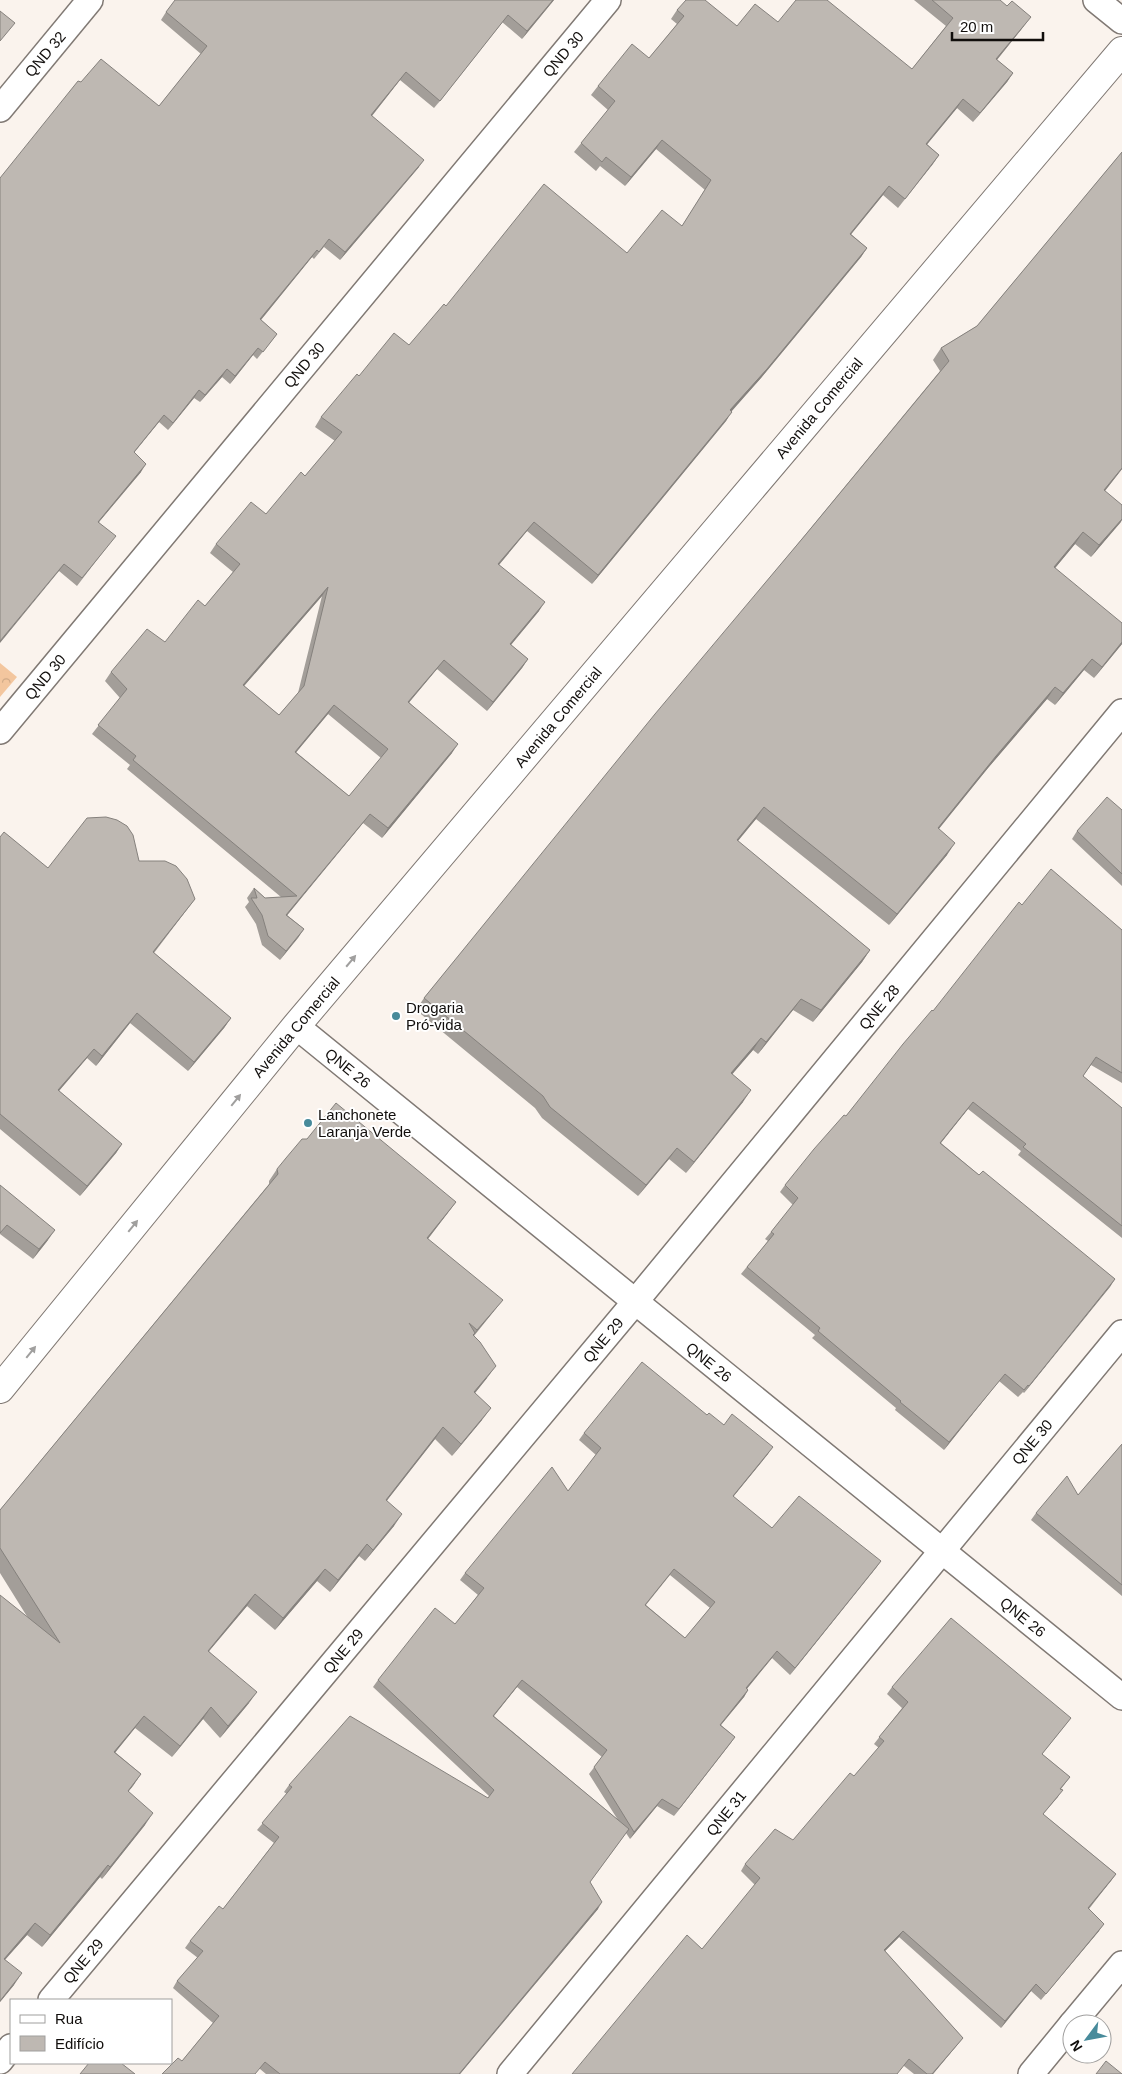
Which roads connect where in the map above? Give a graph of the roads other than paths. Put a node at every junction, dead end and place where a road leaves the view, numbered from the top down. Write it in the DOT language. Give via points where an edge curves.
graph roads {
  1 [pos="90,0"];
  2 [pos="608,0"];
  3 [pos="1096,0"];
  4 [pos="1122,21"];
  5 [pos="1122,51"];
  6 [pos="0,109"];
  7 [pos="1122,712"];
  8 [pos="0,731"];
  9 [pos="296,1026"];
  10 [pos="635,1302"];
  11 [pos="1122,1333"];
  12 [pos="0,1389"];
  13 [pos="942,1551"];
  14 [pos="1122,1697"];
  15 [pos="1122,1964"];
  16 [pos="52,1999"];
  17 [pos="1080,2014"];
  18 [pos="1062,2036"];
  19 [pos="10,2048"];
  20 [pos="0,2061"];
  21 [pos="510,2074"];
  22 [pos="1031,2074"];
  1 -- 6 [label="street, QND 32"];
  2 -- 8 [label="street, QND 30"];
  3 -- 4 [label="street"];
  9 -- 5 [label="main road, Avenida Comercial, one-way"];
  7 -- 10 [label="street, QNE 28"];
  9 -- 10 [label="street, QNE 26"];
  12 -- 9 [label="main road, Avenida Comercial, one-way"];
  10 -- 13 [label="street, QNE 26"];
  10 -- 16 [label="street, QNE 29"];
  11 -- 13 [label="street, QNE 30"];
  13 -- 14 [label="street, QNE 26"];
  13 -- 21 [label="street, QNE 31"];
  15 -- 17 [label="street"];
  18 -- 22 [label="street"];
  19 -- 20 [label="street"];
}
